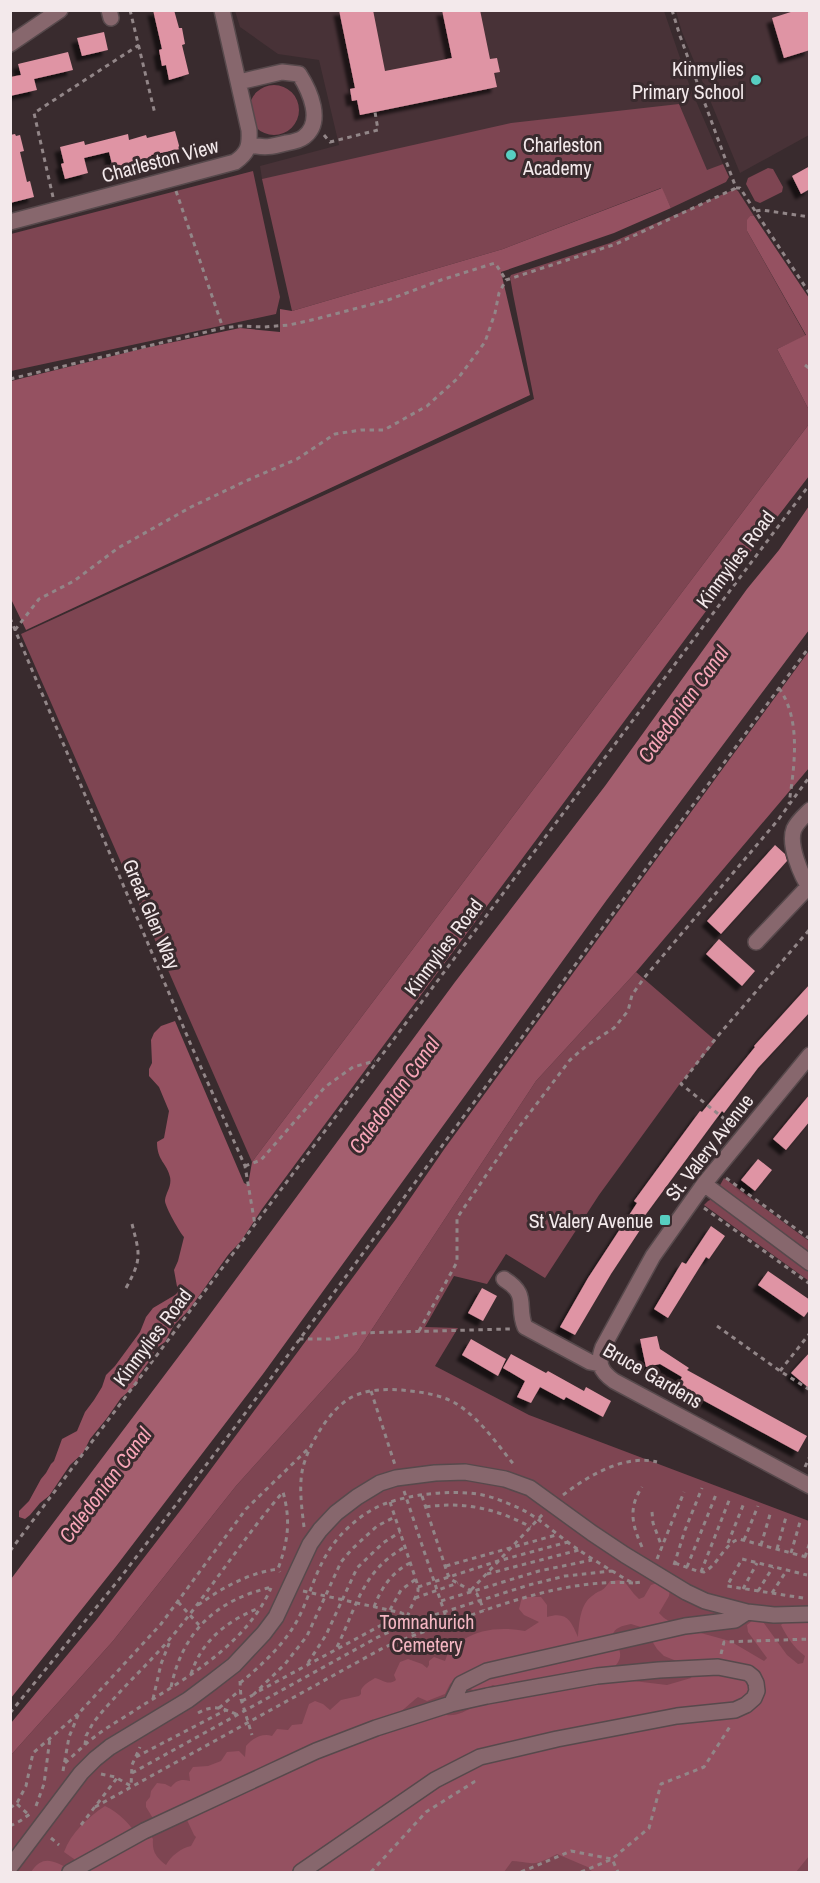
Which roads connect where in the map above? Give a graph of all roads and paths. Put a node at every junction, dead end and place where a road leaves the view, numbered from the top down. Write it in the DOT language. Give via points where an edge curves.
graph roads {
  1 [pos="60,10"];
  2 [pos="130,10"];
  3 [pos="222,10"];
  4 [pos="672,10"];
  5 [pos="10,44"];
  6 [pos="139,45"];
  7 [pos="238,82"];
  8 [pos="375,112"];
  9 [pos="155,114"];
  10 [pos="313,123"];
  11 [pos="250,145"];
  12 [pos="172,179"];
  13 [pos="736,188"];
  14 [pos="56,210"];
  15 [pos="756,211"];
  16 [pos="810,217"];
  17 [pos="10,222"];
  18 [pos="506,280"];
  19 [pos="810,294"];
  20 [pos="223,328"];
  21 [pos="805,365"];
  22 [pos="810,369"];
  23 [pos="10,379"];
  24 [pos="810,484"];
  25 [pos="10,618"];
  26 [pos="15,630"];
  27 [pos="810,646"];
  28 [pos="779,688"];
  29 [pos="810,776"];
  30 [pos="789,806"];
  31 [pos="810,810"];
  32 [pos="809,887"];
  33 [pos="810,929"];
  34 [pos="756,942"];
  35 [pos="810,1054"];
  36 [pos="375,1061"];
  37 [pos="743,1134"];
  38 [pos="245,1166"];
  39 [pos="715,1170"];
  40 [pos="704,1184"];
  41 [pos="693,1200"];
  42 [pos="132,1224"];
  43 [pos="255,1225"];
  44 [pos="810,1239"];
  45 [pos="810,1263"];
  46 [pos="504,1279"];
  47 [pos="810,1284"];
  48 [pos="126,1288"];
  49 [pos="717,1326"];
  50 [pos="525,1327"];
  51 [pos="419,1331"];
  52 [pos="810,1333"];
  53 [pos="299,1339"];
  54 [pos="600,1364"];
  55 [pos="780,1371"];
  56 [pos="810,1390"];
  57 [pos="370,1391"];
  58 [pos="310,1448"];
  59 [pos="518,1470"];
  60 [pos="400,1478"];
  61 [pos="810,1486"];
  62 [pos="642,1487"];
  63 [pos="702,1488"];
  64 [pos="684,1491"];
  65 [pos="717,1492"];
  66 [pos="422,1496"];
  67 [pos="406,1498"];
  68 [pos="730,1498"];
  69 [pos="390,1502"];
  70 [pos="744,1503"];
  71 [pos="758,1506"];
  72 [pos="426,1507"];
  73 [pos="771,1511"];
  74 [pos="652,1512"];
  75 [pos="786,1516"];
  76 [pos="395,1517"];
  77 [pos="800,1522"];
  78 [pos="531,1527"];
  79 [pos="304,1528"];
  80 [pos="400,1532"];
  81 [pos="558,1534"];
  82 [pos="744,1540"];
  83 [pos="568,1542"];
  84 [pos="810,1542"];
  85 [pos="761,1545"];
  86 [pos="405,1547"];
  87 [pos="662,1547"];
  88 [pos="777,1549"];
  89 [pos="579,1550"];
  90 [pos="725,1550"];
  91 [pos="10,1551"];
  92 [pos="791,1553"];
  93 [pos="807,1558"];
  94 [pos="594,1560"];
  95 [pos="410,1563"];
  96 [pos="675,1563"];
  97 [pos="757,1563"];
  98 [pos="446,1566"];
  99 [pos="687,1567"];
  100 [pos="772,1567"];
  101 [pos="278,1569"];
  102 [pos="787,1570"];
  103 [pos="612,1571"];
  104 [pos="700,1572"];
  105 [pos="485,1575"];
  106 [pos="661,1575"];
  107 [pos="807,1575"];
  108 [pos="449,1576"];
  109 [pos="416,1579"];
  110 [pos="434,1581"];
  111 [pos="633,1582"];
  112 [pos="458,1583"];
  113 [pos="291,1586"];
  114 [pos="418,1587"];
  115 [pos="271,1588"];
  116 [pos="743,1589"];
  117 [pos="437,1590"];
  118 [pos="471,1591"];
  119 [pos="758,1591"];
  120 [pos="310,1593"];
  121 [pos="772,1593"];
  122 [pos="326,1596"];
  123 [pos="415,1598"];
  124 [pos="342,1600"];
  125 [pos="480,1600"];
  126 [pos="441,1601"];
  127 [pos="178,1602"];
  128 [pos="357,1603"];
  129 [pos="809,1606"];
  130 [pos="374,1607"];
  131 [pos="194,1608"];
  132 [pos="261,1608"];
  133 [pos="390,1610"];
  134 [pos="484,1610"];
  135 [pos="747,1611"];
  136 [pos="444,1612"];
  137 [pos="406,1614"];
  138 [pos="190,1615"];
  139 [pos="410,1623"];
  140 [pos="448,1623"];
  141 [pos="199,1625"];
  142 [pos="413,1634"];
  143 [pos="171,1637"];
  144 [pos="810,1639"];
  145 [pos="416,1641"];
  146 [pos="724,1642"];
  147 [pos="336,1649"];
  148 [pos="245,1652"];
  149 [pos="306,1665"];
  150 [pos="191,1674"];
  151 [pos="240,1683"];
  152 [pos="171,1688"];
  153 [pos="240,1690"];
  154 [pos="253,1695"];
  155 [pos="153,1699"];
  156 [pos="242,1701"];
  157 [pos="451,1704"];
  158 [pos="742,1707"];
  159 [pos="219,1708"];
  160 [pos="226,1710"];
  161 [pos="167,1712"];
  162 [pos="244,1712"];
  163 [pos="10,1713"];
  164 [pos="79,1713"];
  165 [pos="194,1715"];
  166 [pos="238,1715"];
  167 [pos="248,1723"];
  168 [pos="143,1726"];
  169 [pos="252,1735"];
  170 [pos="50,1738"];
  171 [pos="85,1745"];
  172 [pos="135,1758"];
  173 [pos="64,1764"];
  174 [pos="132,1773"];
  175 [pos="78,1777"];
  176 [pos="62,1778"];
  177 [pos="117,1778"];
  178 [pos="474,1782"];
  179 [pos="131,1786"];
  180 [pos="95,1807"];
  181 [pos="10,1808"];
  182 [pos="81,1825"];
  183 [pos="10,1826"];
  184 [pos="612,1859"];
  185 [pos="10,1867"];
  186 [pos="70,1872"];
  187 [pos="301,1872"];
  188 [pos="371,1872"];
  189 [pos="521,1872"];
  190 [pos="581,1872"];
  191 [pos="618,1872"];
  1 -- 5 [label="street"];
  2 -- 6 [label="path"];
  3 -- 7 [label="street"];
  4 -- 13 [label="path"];
  6 -- 9 [label="path"];
  6 -- 14 [label="path" via="34,113"];
  7 -- 10 [label="street" via="282,72 299,74 308,88"];
  7 -- 11 [label="street"];
  8 -- 10 [label="path" via="378,130 330,142"];
  10 -- 11 [label="street" via="302,139 266,148"];
  11 -- 12 [label="street, Charleston View" via="235,162"];
  12 -- 14 [label="street, Charleston View"];
  12 -- 20 [label="path"];
  13 -- 15 [label="path" via="740,188"];
  13 -- 18 [label="path" via="616,244"];
  14 -- 17 [label="street, Charleston View"];
  15 -- 16 [label="path"];
  15 -- 19 [label="path"];
  18 -- 20 [label="path" via="495,263 388,300 316,319 289,325"];
  18 -- 26 [label="path" via="486,342 459,377 427,406 384,430 335,434 297,459 191,507 118,548 74,581 39,600"];
  20 -- 23 [label="path"];
  21 -- 22 [label="path"];
  24 -- 36 [label="path, Kinmylies Road"];
  25 -- 26 [label="path, Great Glen Way"];
  26 -- 38 [label="path, Great Glen Way"];
  27 -- 28 [label="path"];
  28 -- 30 [label="path" via="793,726 795,764"];
  28 -- 53 [label="path"];
  29 -- 30 [label="path"];
  30 -- 51 [label="path" via="644,978 632,995 628,1011 614,1028 570,1060 519,1127 457,1218 457,1262"];
  31 -- 32 [label="street" via="794,829 793,850"];
  32 -- 34 [label="street"];
  33 -- 37 [label="path" via="681,1084"];
  35 -- 37 [label="street, St. Valery Avenue"];
  36 -- 38 [label="path" via="353,1067 325,1087 261,1160"];
  36 -- 43 [label="path, Kinmylies Road"];
  37 -- 39 [label="street, St. Valery Avenue"];
  38 -- 43 [label="path, Great Glen Way"];
  39 -- 40 [label="street, St. Valery Avenue"];
  39 -- 44 [label="path"];
  40 -- 41 [label="street, St. Valery Avenue"];
  40 -- 45 [label="street"];
  41 -- 47 [label="path"];
  41 -- 54 [label="street, St. Valery Avenue" via="653,1256 603,1347"];
  42 -- 48 [label="path" via="139,1258"];
  43 -- 91 [label="path, Kinmylies Road"];
  46 -- 50 [label="street" via="520,1294"];
  49 -- 55 [label="path"];
  50 -- 51 [label="path"];
  50 -- 54 [label="street, Bruce Gardens"];
  51 -- 53 [label="path"];
  52 -- 55 [label="path"];
  53 -- 163 [label="path" via="122,1577"];
  54 -- 61 [label="street, Bruce Gardens" via="604,1374 614,1381"];
  55 -- 56 [label="path"];
  57 -- 58 [label="path" via="337,1409"];
  57 -- 59 [label="path" via="414,1391 453,1402 477,1420"];
  57 -- 60 [label="path"];
  58 -- 79 [label="path" via="302,1473"];
  58 -- 127 [label="path" via="246,1509"];
  60 -- 67 [label="path"];
  60 -- 106 [label="street" via="465,1472 530,1488 592,1533"];
  60 -- 113 [label="street" via="380,1483 336,1513 310,1544"];
  62 -- 106 [label="path" via="633,1505 633,1524"];
  63 -- 96 [label="path"];
  64 -- 87 [label="path"];
  65 -- 99 [label="path"];
  66 -- 67 [label="path"];
  66 -- 72 [label="path"];
  66 -- 81 [label="path" via="453,1492 495,1498 524,1510"];
  67 -- 69 [label="path"];
  67 -- 110 [label="path"];
  68 -- 104 [label="path"];
  69 -- 76 [label="path"];
  69 -- 120 [label="path" via="371,1511 340,1536 328,1551"];
  70 -- 90 [label="path"];
  71 -- 82 [label="path"];
  72 -- 78 [label="path" via="482,1507"];
  72 -- 98 [label="path"];
  73 -- 85 [label="path"];
  74 -- 87 [label="path"];
  75 -- 88 [label="path"];
  76 -- 80 [label="path"];
  76 -- 122 [label="path" via="377,1526 352,1549 341,1562"];
  77 -- 92 [label="path"];
  80 -- 86 [label="path"];
  80 -- 124 [label="path" via="357,1568"];
  81 -- 83 [label="path"];
  81 -- 98 [label="path"];
  82 -- 85 [label="path"];
  82 -- 90 [label="path" via="735,1540"];
  83 -- 89 [label="path"];
  83 -- 108 [label="path"];
  84 -- 93 [label="path"];
  85 -- 88 [label="path"];
  86 -- 95 [label="path"];
  86 -- 128 [label="path" via="369,1577"];
  87 -- 106 [label="path"];
  88 -- 92 [label="path"];
  89 -- 94 [label="path"];
  89 -- 105 [label="path"];
  90 -- 104 [label="path" via="711,1568"];
  92 -- 93 [label="path"];
  94 -- 103 [label="path"];
  94 -- 118 [label="path"];
  95 -- 109 [label="path"];
  95 -- 130 [label="path" via="388,1580"];
  96 -- 99 [label="path"];
  96 -- 106 [label="path"];
  97 -- 100 [label="path"];
  97 -- 116 [label="path"];
  97 -- 116 [label="path" via="742,1559 727,1586"];
  98 -- 108 [label="path"];
  99 -- 104 [label="path"];
  100 -- 102 [label="path"];
  100 -- 119 [label="path"];
  101 -- 113 [label="path"];
  101 -- 131 [label="path" via="228,1585"];
  101 -- 131 [label="path" via="289,1531 283,1492"];
  102 -- 107 [label="path"];
  102 -- 121 [label="path"];
  103 -- 111 [label="path"];
  103 -- 125 [label="path" via="565,1576"];
  106 -- 111 [label="path"];
  106 -- 135 [label="street" via="705,1600"];
  108 -- 110 [label="path"];
  108 -- 112 [label="path"];
  109 -- 114 [label="path"];
  109 -- 133 [label="path" via="401,1590"];
  110 -- 114 [label="path"];
  110 -- 117 [label="path"];
  111 -- 134 [label="path" via="568,1587"];
  112 -- 117 [label="path"];
  112 -- 118 [label="path"];
  113 -- 115 [label="path"];
  113 -- 120 [label="path"];
  113 -- 148 [label="street" via="276,1617"];
  114 -- 123 [label="path"];
  115 -- 132 [label="path"];
  115 -- 141 [label="path" via="225,1606"];
  116 -- 119 [label="path"];
  117 -- 123 [label="path"];
  117 -- 126 [label="path"];
  118 -- 125 [label="path"];
  118 -- 126 [label="path"];
  119 -- 121 [label="path"];
  120 -- 122 [label="path"];
  120 -- 151 [label="path" via="292,1630"];
  121 -- 129 [label="path"];
  122 -- 124 [label="path"];
  122 -- 154 [label="path" via="298,1649"];
  123 -- 137 [label="path"];
  124 -- 128 [label="path"];
  124 -- 149 [label="path"];
  125 -- 134 [label="path"];
  125 -- 136 [label="path"];
  126 -- 136 [label="path"];
  127 -- 138 [label="path"];
  127 -- 164 [label="path"];
  128 -- 130 [label="path"];
  128 -- 147 [label="path"];
  129 -- 135 [label="street" via="774,1615"];
  130 -- 133 [label="path"];
  131 -- 138 [label="path"];
  132 -- 150 [label="path" via="231,1642"];
  132 -- 150 [label="path" via="232,1622 208,1641"];
  133 -- 137 [label="path"];
  134 -- 140 [label="path"];
  135 -- 157 [label="street" via="735,1620 685,1626 487,1671 461,1684"];
  136 -- 139 [label="path"];
  136 -- 140 [label="path"];
  137 -- 139 [label="path"];
  137 -- 147 [label="path"];
  138 -- 141 [label="path"];
  138 -- 143 [label="path"];
  139 -- 142 [label="path"];
  139 -- 162 [label="path"];
  140 -- 142 [label="path"];
  141 -- 152 [label="path" via="181,1653"];
  142 -- 145 [label="path"];
  142 -- 167 [label="path"];
  143 -- 155 [label="path"];
  143 -- 171 [label="path" via="93,1722"];
  144 -- 146 [label="path"];
  147 -- 149 [label="path"];
  148 -- 151 [label="path"];
  148 -- 161 [label="street" via="212,1682"];
  149 -- 154 [label="path"];
  150 -- 152 [label="path"];
  151 -- 153 [label="path"];
  152 -- 155 [label="path"];
  152 -- 161 [label="path"];
  153 -- 156 [label="path"];
  153 -- 159 [label="path"];
  154 -- 156 [label="path"];
  155 -- 171 [label="path"];
  156 -- 162 [label="path"];
  157 -- 158 [label="street" via="597,1676 718,1667 753,1677 757,1691"];
  157 -- 186 [label="street" via="316,1751 144,1831"];
  158 -- 184 [label="path" via="704,1767 662,1784 649,1828"];
  158 -- 187 [label="street" via="666,1718 480,1757 435,1780"];
  159 -- 160 [label="path"];
  159 -- 165 [label="path" via="208,1707"];
  160 -- 166 [label="path"];
  160 -- 172 [label="path"];
  161 -- 168 [label="street"];
  162 -- 166 [label="path"];
  162 -- 167 [label="path"];
  164 -- 170 [label="path"];
  164 -- 173 [label="path"];
  166 -- 174 [label="path"];
  167 -- 169 [label="path"];
  167 -- 179 [label="path"];
  168 -- 172 [label="path" via="147,1735"];
  168 -- 175 [label="street" via="110,1747"];
  170 -- 181 [label="path" via="33,1753 26,1786"];
  170 -- 183 [label="path" via="40,1799 28,1815"];
  171 -- 173 [label="path"];
  172 -- 174 [label="path"];
  173 -- 176 [label="path"];
  174 -- 179 [label="path"];
  175 -- 177 [label="path" via="102,1774"];
  175 -- 185 [label="street"];
  177 -- 179 [label="path"];
  177 -- 180 [label="path"];
  178 -- 188 [label="path" via="426,1812"];
  179 -- 180 [label="path"];
  180 -- 182 [label="path"];
  184 -- 189 [label="path" via="572,1851"];
  184 -- 190 [label="path"];
  184 -- 191 [label="path"];
}
